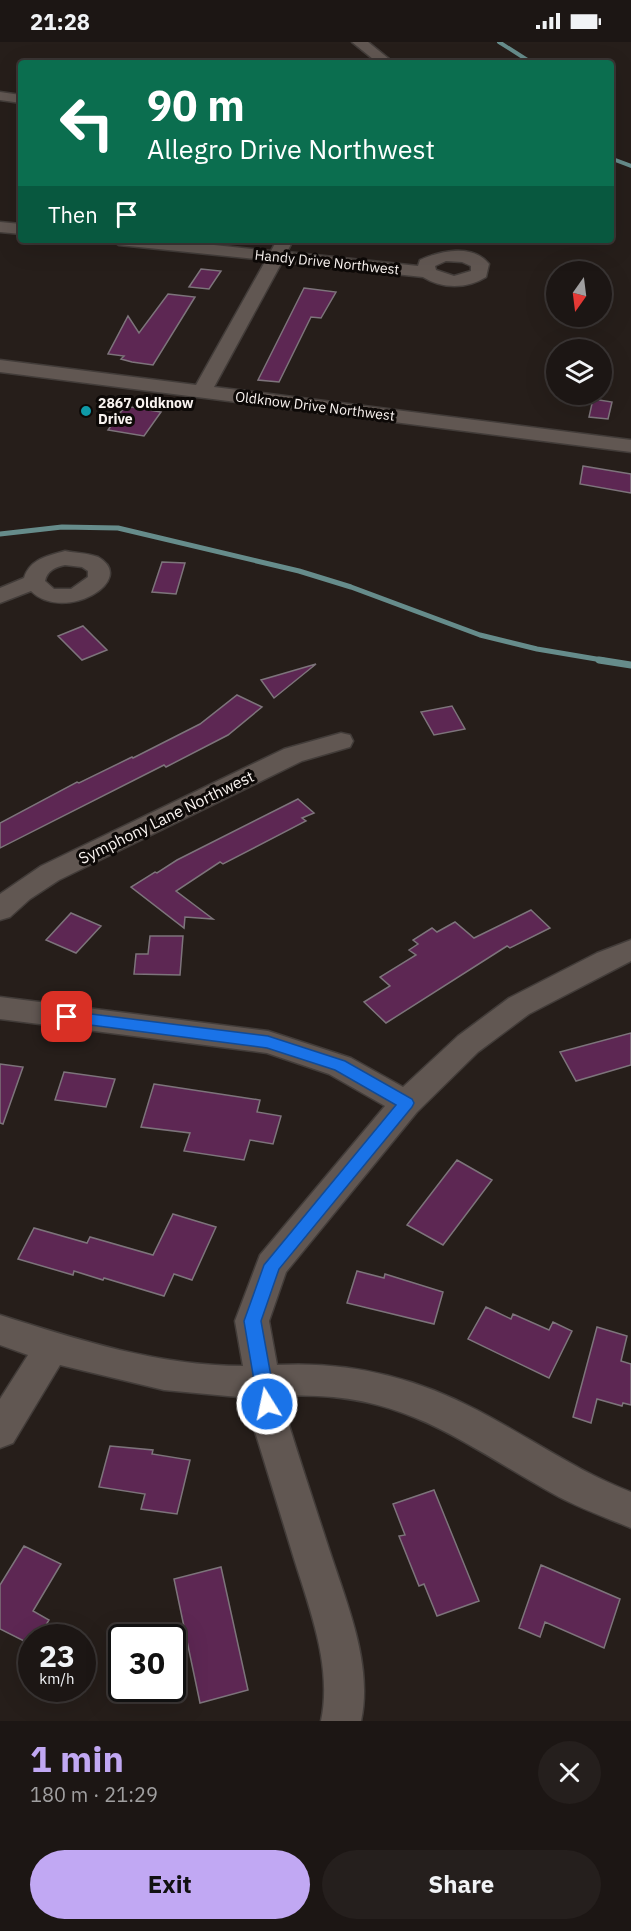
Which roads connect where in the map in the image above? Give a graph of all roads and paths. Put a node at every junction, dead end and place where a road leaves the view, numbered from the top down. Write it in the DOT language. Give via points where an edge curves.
graph roads {
  1 [pos="359,42"];
  2 [pos="383,60"];
  3 [pos="0,96"];
  4 [pos="18,99"];
  5 [pos="0,227"];
  6 [pos="18,229"];
  7 [pos="144,243"];
  8 [pos="284,243"];
  9 [pos="276,258"];
  10 [pos="428,272"];
  11 [pos="0,366"];
  12 [pos="202,392"];
  13 [pos="631,446"];
  14 [pos="34,582"];
  15 [pos="0,596"];
  16 [pos="341,741"];
  17 [pos="0,910"];
  18 [pos="631,950"];
  19 [pos="0,1008"];
  20 [pos="406,1103"];
  21 [pos="0,1330"];
  22 [pos="52,1347"];
  23 [pos="264,1382"];
  24 [pos="0,1431"];
  25 [pos="631,1510"];
  26 [pos="341,1721"];
  1 -- 2 [label="street"];
  3 -- 4 [label="street"];
  5 -- 6 [label="street"];
  7 -- 9 [label="street, Handy Drive Northwest"];
  8 -- 9 [label="street"];
  9 -- 10 [label="street, Handy Drive Northwest"];
  9 -- 12 [label="street"];
  11 -- 12 [label="street, Oldknow Drive Northwest"];
  12 -- 13 [label="street, Oldknow Drive Northwest"];
  14 -- 15 [label="street"];
  16 -- 17 [label="street, Symphony Lane Northwest" via="293,755 50,873"];
  18 -- 20 [label="street" via="519,1006 468,1044"];
  19 -- 20 [label="street" via="268,1042 340,1066"];
  20 -- 23 [label="street" via="272,1265 252,1321"];
  21 -- 22 [label="street"];
  22 -- 23 [label="street" via="169,1376"];
  22 -- 24 [label="street"];
  23 -- 25 [label="street" via="345,1383 404,1395 468,1421 554,1475"];
  23 -- 26 [label="street" via="271,1425 333,1622 342,1666"];
}
